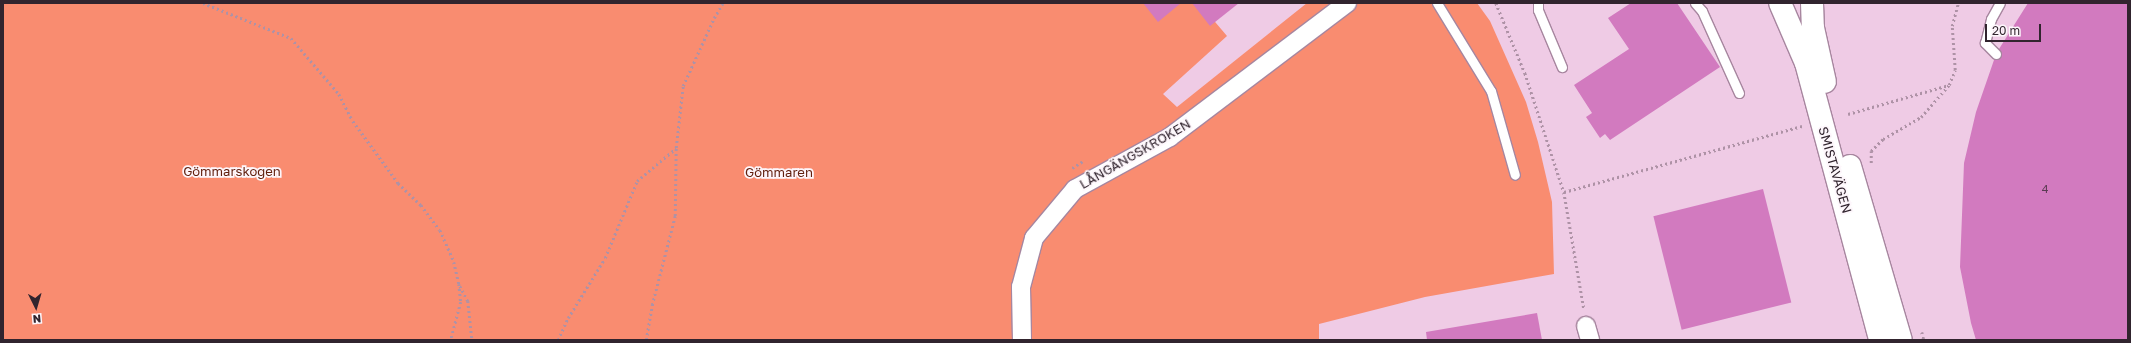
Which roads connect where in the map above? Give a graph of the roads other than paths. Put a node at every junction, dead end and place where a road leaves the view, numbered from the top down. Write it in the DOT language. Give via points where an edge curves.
graph roads {
  1 [pos="1347,3"];
  2 [pos="1438,3"];
  3 [pos="1538,3"];
  4 [pos="1695,3"];
  5 [pos="1780,3"];
  6 [pos="1812,3"];
  7 [pos="2000,3"];
  8 [pos="1996,54"];
  9 [pos="1562,67"];
  10 [pos="1739,93"];
  11 [pos="1515,175"];
  12 [pos="1022,340"];
  13 [pos="1880,340"];
  14 [pos="1901,340"];
  1 -- 12 [label="street, LÅNGÄNGSKROKEN" via="1170,137 1075,189 1034,238 1021,287"];
  2 -- 11 [label="lane" via="1491,91"];
  3 -- 9 [label="lane" via="1538,10"];
  4 -- 10 [label="lane" via="1702,11"];
  5 -- 13 [label="street, SMISTAVÄGEN" via="1806,63"];
  6 -- 14 [label="street, SMISTAVÄGEN" via="1812,28 1819,60"];
  7 -- 8 [label="lane" via="1985,43"];
}
